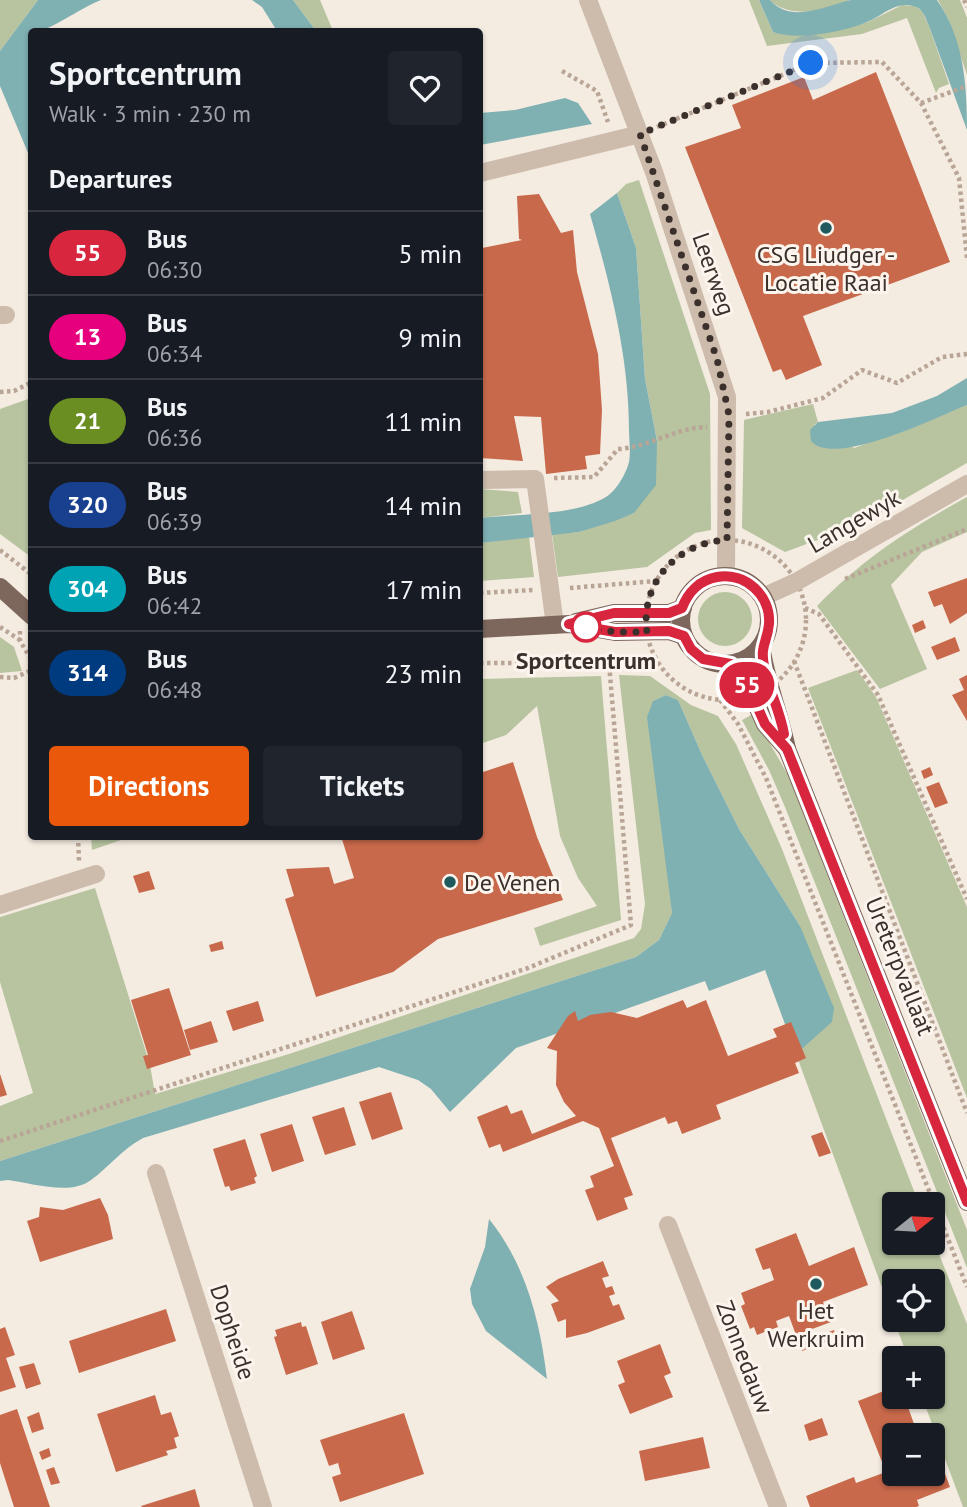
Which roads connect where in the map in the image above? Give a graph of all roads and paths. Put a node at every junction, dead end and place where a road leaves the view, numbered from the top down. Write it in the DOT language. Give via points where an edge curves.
graph roads {
  1 [pos="588,0"];
  2 [pos="964,0"];
  3 [pos="967,7"];
  4 [pos="562,71"];
  5 [pos="967,86"];
  6 [pos="922,103"];
  7 [pos="640,134"];
  8 [pos="614,140"];
  9 [pos="483,172"];
  10 [pos="967,258"];
  11 [pos="967,354"];
  12 [pos="28,384"];
  13 [pos="0,392"];
  14 [pos="729,421"];
  15 [pos="535,479"];
  16 [pos="483,480"];
  17 [pos="967,484"];
  18 [pos="967,529"];
  19 [pos="727,540"];
  20 [pos="0,550"];
  21 [pos="28,572"];
  22 [pos="726,576"];
  23 [pos="796,582"];
  24 [pos="838,582"];
  25 [pos="0,587"];
  26 [pos="763,597"];
  27 [pos="682,608"];
  28 [pos="28,609"];
  29 [pos="646,613"];
  30 [pos="562,625"];
  31 [pos="0,627"];
  32 [pos="483,629"];
  33 [pos="647,632"];
  34 [pos="684,636"];
  35 [pos="761,646"];
  36 [pos="28,654"];
  37 [pos="794,661"];
  38 [pos="483,663"];
  39 [pos="610,663"];
  40 [pos="658,663"];
  41 [pos="731,664"];
  42 [pos="28,672"];
  43 [pos="0,677"];
  44 [pos="787,749"];
  45 [pos="96,874"];
  46 [pos="967,899"];
  47 [pos="0,905"];
  48 [pos="967,1113"];
  49 [pos="0,1141"];
  50 [pos="156,1173"];
  51 [pos="967,1202"];
  52 [pos="668,1225"];
  53 [pos="967,1287"];
  54 [pos="263,1507"];
  55 [pos="778,1507"];
  1 -- 7 [label="street, Leerweg"];
  2 -- 3 [label="path"];
  4 -- 8 [label="path" via="597,92"];
  5 -- 6 [label="path"];
  6 -- 7 [label="path" via="882,62 811,63"];
  6 -- 10 [label="path" via="959,178"];
  7 -- 8 [label="street"];
  7 -- 14 [label="street, Leerweg" via="717,359"];
  8 -- 9 [label="street"];
  11 -- 14 [label="path" via="942,357 897,383 862,370 823,398"];
  12 -- 13 [label="path"];
  14 -- 15 [label="path" via="618,449 594,477"];
  14 -- 19 [label="street, Leerweg"];
  15 -- 16 [label="street"];
  15 -- 30 [label="street" via="543,544"];
  17 -- 23 [label="street, Langewyk"];
  18 -- 24 [label="path"];
  19 -- 22 [label="street, Leerweg"];
  19 -- 23 [label="path" via="761,548 786,567"];
  19 -- 29 [label="path" via="702,544 676,558 656,581"];
  20 -- 21 [label="path"];
  22 -- 26 [label="main road" via="747,582"];
  22 -- 27 [label="main road" via="699,584"];
  23 -- 26 [label="street, Langewyk"];
  23 -- 46 [label="path" via="805,608 819,614 878,695"];
  25 -- 28 [label="main road"];
  26 -- 35 [label="main road" via="769,625"];
  27 -- 29 [label="main road"];
  27 -- 34 [label="main road"];
  29 -- 30 [label="main road" via="614,613"];
  29 -- 33 [label="path"];
  30 -- 32 [label="main road"];
  30 -- 33 [label="main road"];
  31 -- 36 [label="path" via="20,640"];
  33 -- 34 [label="main road"];
  33 -- 40 [label="path"];
  34 -- 41 [label="main road" via="703,659"];
  35 -- 41 [label="main road"];
  35 -- 44 [label="main road, Ureterpvallaat"];
  37 -- 48 [label="path"];
  38 -- 39 [label="path"];
  39 -- 40 [label="path"];
  39 -- 49 [label="path" via="631,925 528,968"];
  40 -- 53 [label="path" via="683,688 720,700 766,778"];
  41 -- 44 [label="main road, Ureterpvallaat" via="744,677 765,724"];
  42 -- 43 [label="path" via="14,678"];
  44 -- 51 [label="main road, Ureterpvallaat"];
  45 -- 47 [label="street"];
  50 -- 54 [label="street, Dopheide"];
  52 -- 55 [label="street, Zonnedauw"];
}
